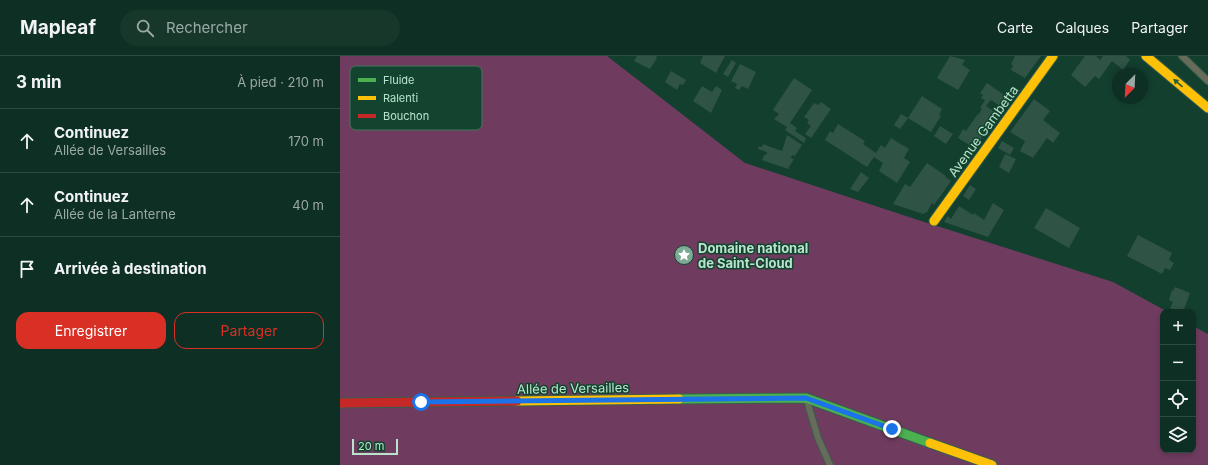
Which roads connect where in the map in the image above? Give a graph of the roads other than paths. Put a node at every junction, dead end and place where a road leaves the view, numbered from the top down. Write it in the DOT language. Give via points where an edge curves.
graph roads {
  1 [pos="1053,56"];
  2 [pos="1146,56"];
  3 [pos="1182,56"];
  4 [pos="1208,81"];
  5 [pos="1208,108"];
  6 [pos="934,221"];
  7 [pos="806,398"];
  8 [pos="340,403"];
  9 [pos="830,465"];
  10 [pos="992,465"];
  1 -- 6 [label="street, Avenue Gambetta"];
  5 -- 2 [label="street, one-way"];
  3 -- 4 [label="lane"];
  7 -- 8 [label="street, Allée de Versailles"];
  7 -- 9 [label="lane" via="818,438"];
  7 -- 10 [label="street"];
}
